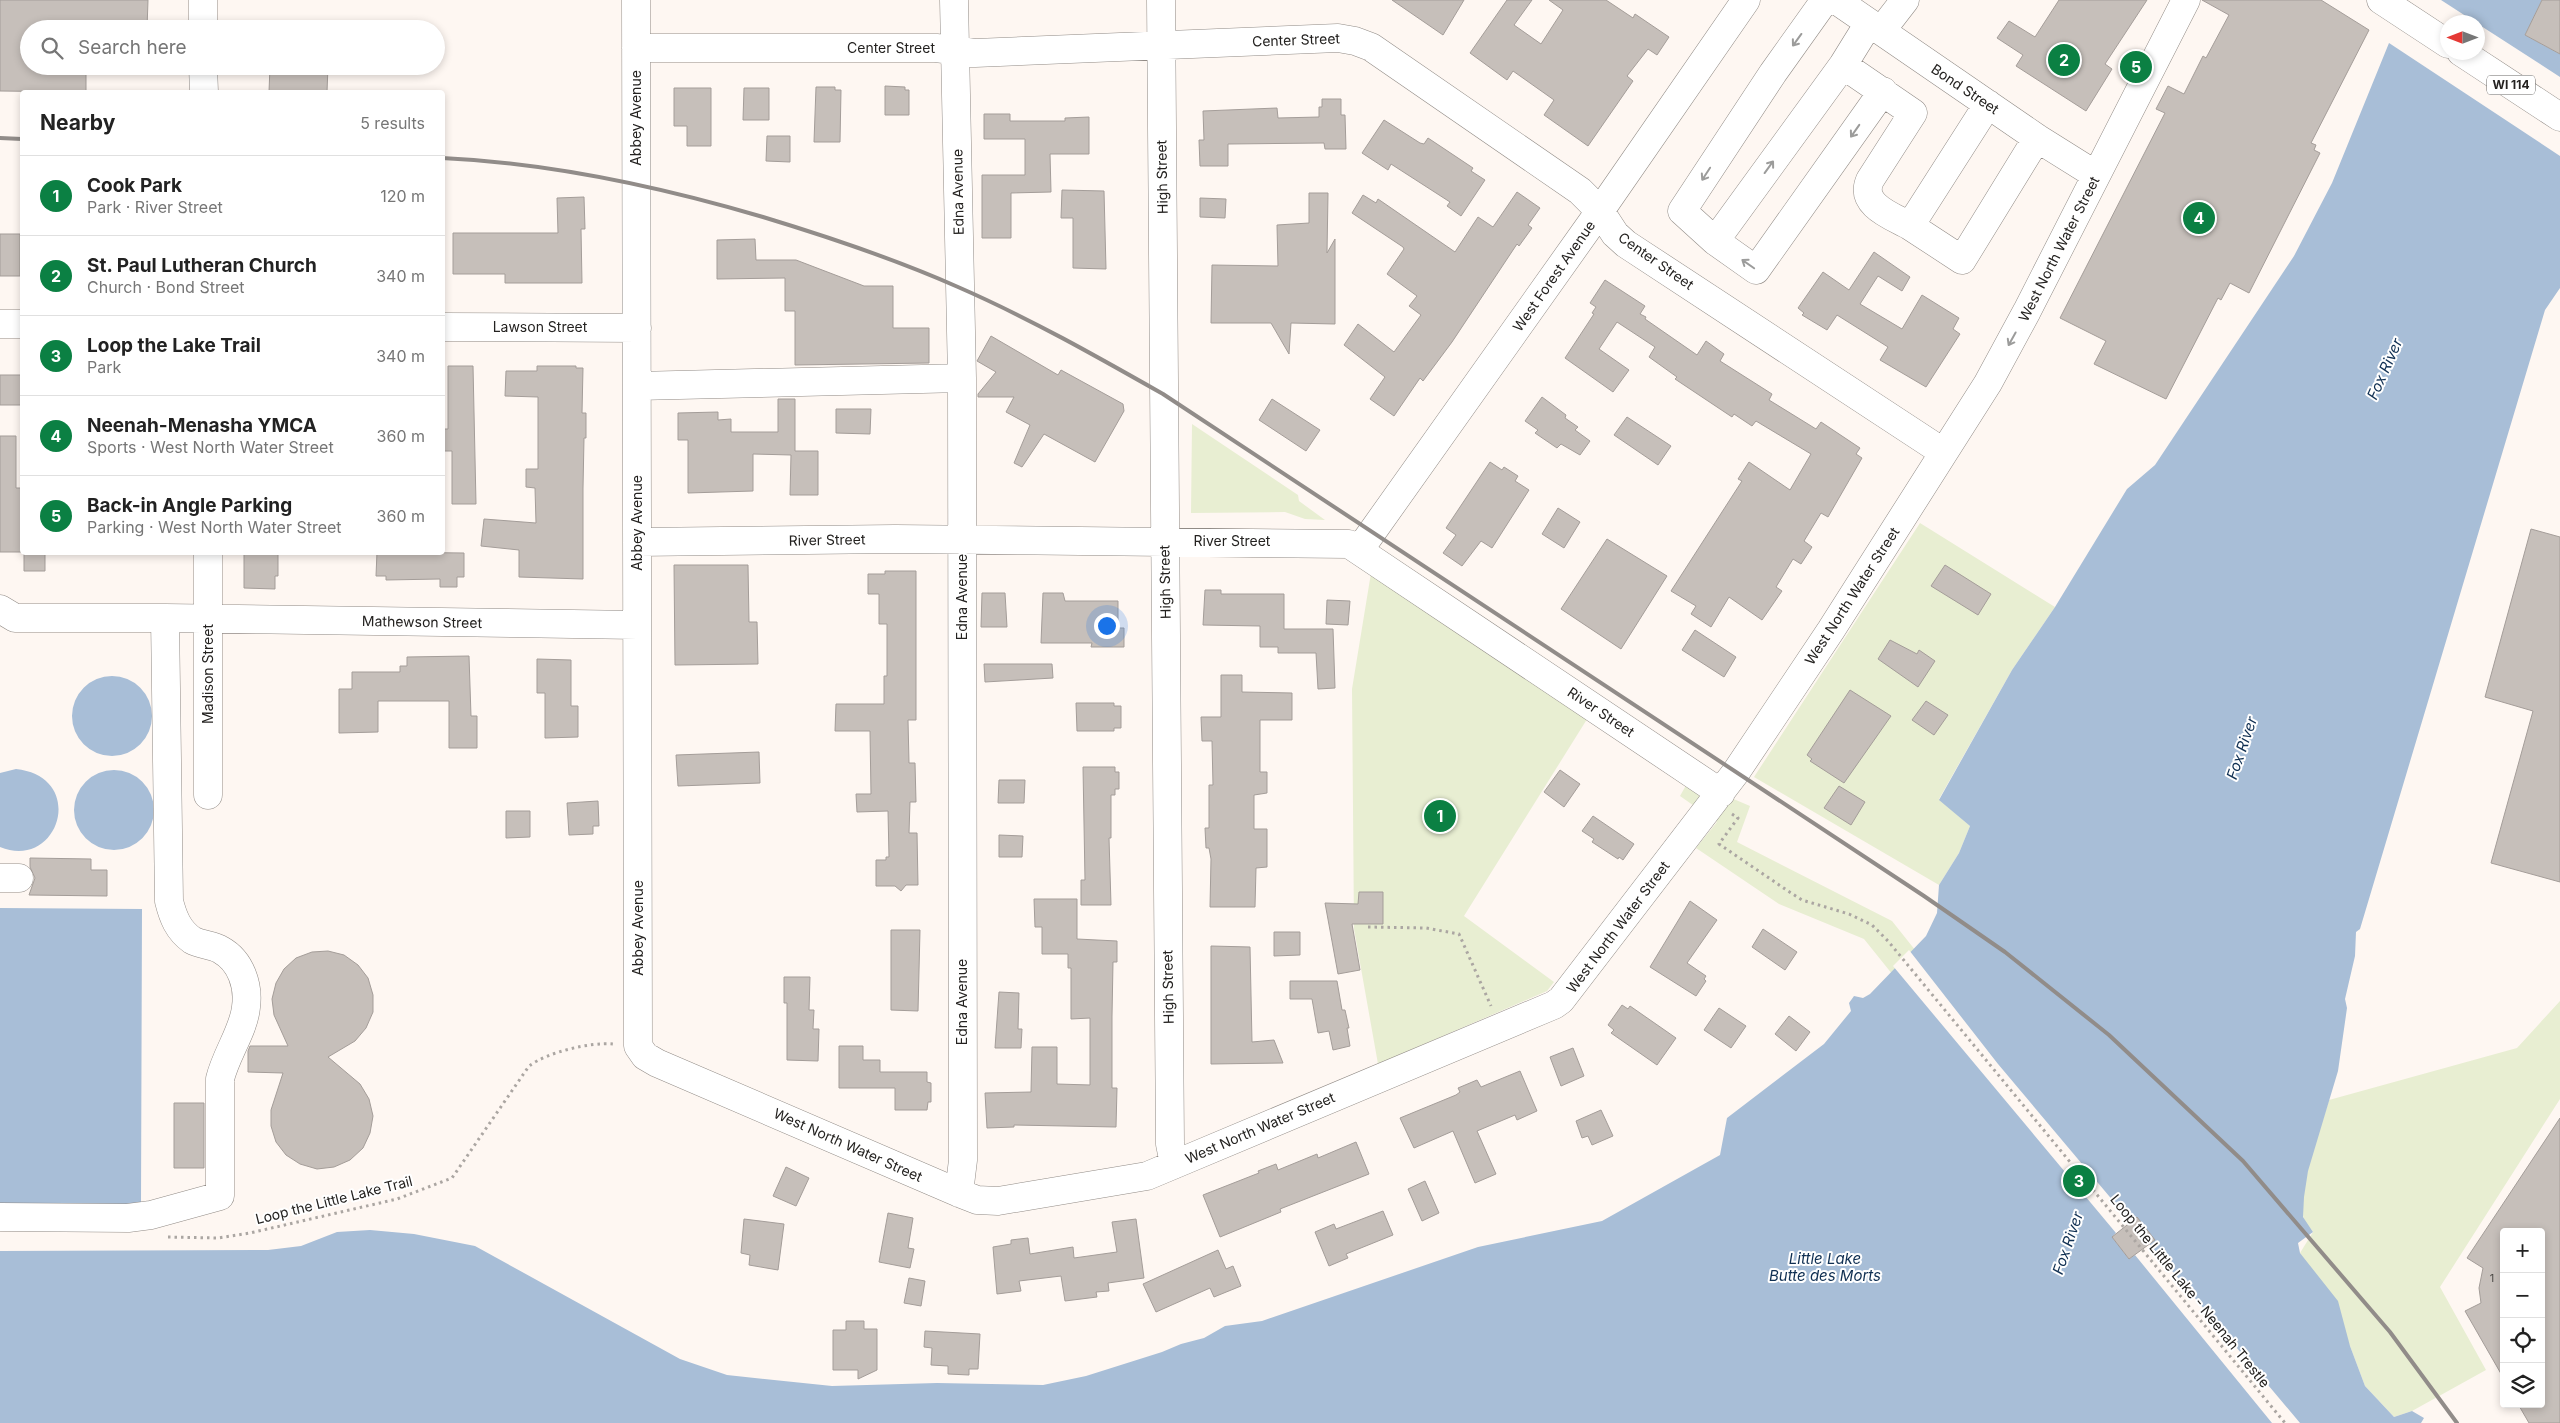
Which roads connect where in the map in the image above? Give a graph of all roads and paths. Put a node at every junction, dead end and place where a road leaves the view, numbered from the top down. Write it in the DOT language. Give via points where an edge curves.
graph roads {
  1 [pos="203,0"];
  2 [pos="636,0"];
  3 [pos="954,0"];
  4 [pos="1161,0"];
  5 [pos="1746,0"];
  6 [pos="1825,0"];
  7 [pos="1836,0"];
  8 [pos="1905,0"];
  9 [pos="2186,0"];
  10 [pos="2204,0"];
  11 [pos="2381,0"];
  12 [pos="203,20"];
  13 [pos="1875,27"];
  14 [pos="2440,39"];
  15 [pos="1161,46"];
  16 [pos="636,48"];
  17 [pos="955,50"];
  18 [pos="2473,60"];
  19 [pos="1842,65"];
  20 [pos="203,75"];
  21 [pos="204,90"];
  22 [pos="1883,91"];
  23 [pos="1988,104"];
  24 [pos="2560,117"];
  25 [pos="2122,126"];
  26 [pos="2037,138"];
  27 [pos="2096,175"];
  28 [pos="1600,211"];
  29 [pos="1910,226"];
  30 [pos="1715,241"];
  31 [pos="0,324"];
  32 [pos="20,324"];
  33 [pos="445,326"];
  34 [pos="638,328"];
  35 [pos="962,378"];
  36 [pos="638,386"];
  37 [pos="1943,452"];
  38 [pos="637,542"];
  39 [pos="962,542"];
  40 [pos="1164,542"];
  41 [pos="1360,549"];
  42 [pos="208,555"];
  43 [pos="0,609"];
  44 [pos="165,618"];
  45 [pos="208,620"];
  46 [pos="637,625"];
  47 [pos="208,795"];
  48 [pos="1728,804"];
  49 [pos="1368,927"];
  50 [pos="1491,1006"];
  51 [pos="638,1046"];
  52 [pos="1174,1164"];
  53 [pos="959,1193"];
  54 [pos="0,1218"];
  55 [pos="159,1237"];
  56 [pos="2285,1423"];
  1 -- 12 [label="street"];
  2 -- 16 [label="street, Abbey Avenue"];
  3 -- 17 [label="street, Edna Avenue"];
  4 -- 15 [label="street, High Street"];
  5 -- 28 [label="street, West Forest Avenue"];
  6 -- 30 [label="street, one-way" via="1682,211"];
  7 -- 13 [label="street, Bond Street"];
  8 -- 13 [label="street"];
  9 -- 25 [label="street, West North Water Street"];
  10 -- 25 [label="street" via="2149,112 2142,120"];
  11 -- 14 [label="street"];
  13 -- 19 [label="street"];
  13 -- 23 [label="street, Bond Street"];
  15 -- 17 [label="street, Center Street" via="975,53"];
  15 -- 28 [label="street, Center Street" via="1338,38 1355,40 1371,47 1564,179"];
  15 -- 40 [label="street, High Street"];
  16 -- 17 [label="street, Center Street"];
  16 -- 34 [label="street, Abbey Avenue"];
  17 -- 35 [label="street, Edna Avenue"];
  18 -- 24 [label="street, WI 114"];
  19 -- 22 [label="street"];
  30 -- 19 [label="street, one-way"];
  20 -- 21 [label="street"];
  22 -- 29 [label="street" via="1913,113 1870,180 1867,192 1871,203"];
  22 -- 30 [label="street, one-way" via="1756,270"];
  23 -- 26 [label="street, Bond Street"];
  23 -- 29 [label="street"];
  25 -- 27 [label="street, West North Water Street"];
  26 -- 27 [label="street, Bond Street"];
  26 -- 29 [label="street" via="1962,260"];
  27 -- 37 [label="street, West North Water Street, one-way" via="1988,383"];
  28 -- 37 [label="street, Center Street" via="1626,244"];
  28 -- 41 [label="street, West Forest Avenue"];
  31 -- 32 [label="street"];
  33 -- 34 [label="street, Lawson Street"];
  34 -- 36 [label="street, Abbey Avenue"];
  35 -- 36 [label="street"];
  35 -- 39 [label="street, Edna Avenue"];
  36 -- 38 [label="street, Abbey Avenue"];
  37 -- 48 [label="street, West North Water Street" via="1831,630"];
  38 -- 39 [label="street, River Street" via="895,539"];
  38 -- 46 [label="street, Abbey Avenue"];
  39 -- 40 [label="street, River Street"];
  39 -- 53 [label="street, Edna Avenue" via="963,1160"];
  40 -- 41 [label="street, River Street" via="1336,542"];
  40 -- 52 [label="street, High Street" via="1170,1144"];
  41 -- 48 [label="street, River Street"];
  42 -- 45 [label="street, Madison Street"];
  43 -- 44 [label="street, Mathewson Street" via="15,618"];
  44 -- 45 [label="street, Mathewson Street"];
  44 -- 54 [label="street" via="169,901 173,917 181,929 194,940 221,950 232,959 242,973 246,988 244,1019 224,1060 220,1079 220,1196 128,1218"];
  45 -- 46 [label="street, Mathewson Street"];
  45 -- 47 [label="street, Madison Street"];
  46 -- 51 [label="street, Abbey Avenue"];
  48 -- 52 [label="street, West North Water Street" via="1554,1006"];
  48 -- 56 [label="path, Loop the Little Lake - Neenah Trestle" via="1738,818 1719,844 1788,892 1872,925 1888,941"];
  49 -- 50 [label="path" via="1426,928 1459,934"];
  51 -- 53 [label="street, West North Water Street" via="645,1056 657,1063"];
  51 -- 55 [label="path, Loop the Little Lake Trail" via="608,1043 539,1059 521,1075 452,1178 397,1199 250,1233 218,1238"];
  52 -- 53 [label="street, West North Water Street" via="1147,1176 998,1201 977,1200"];
}
